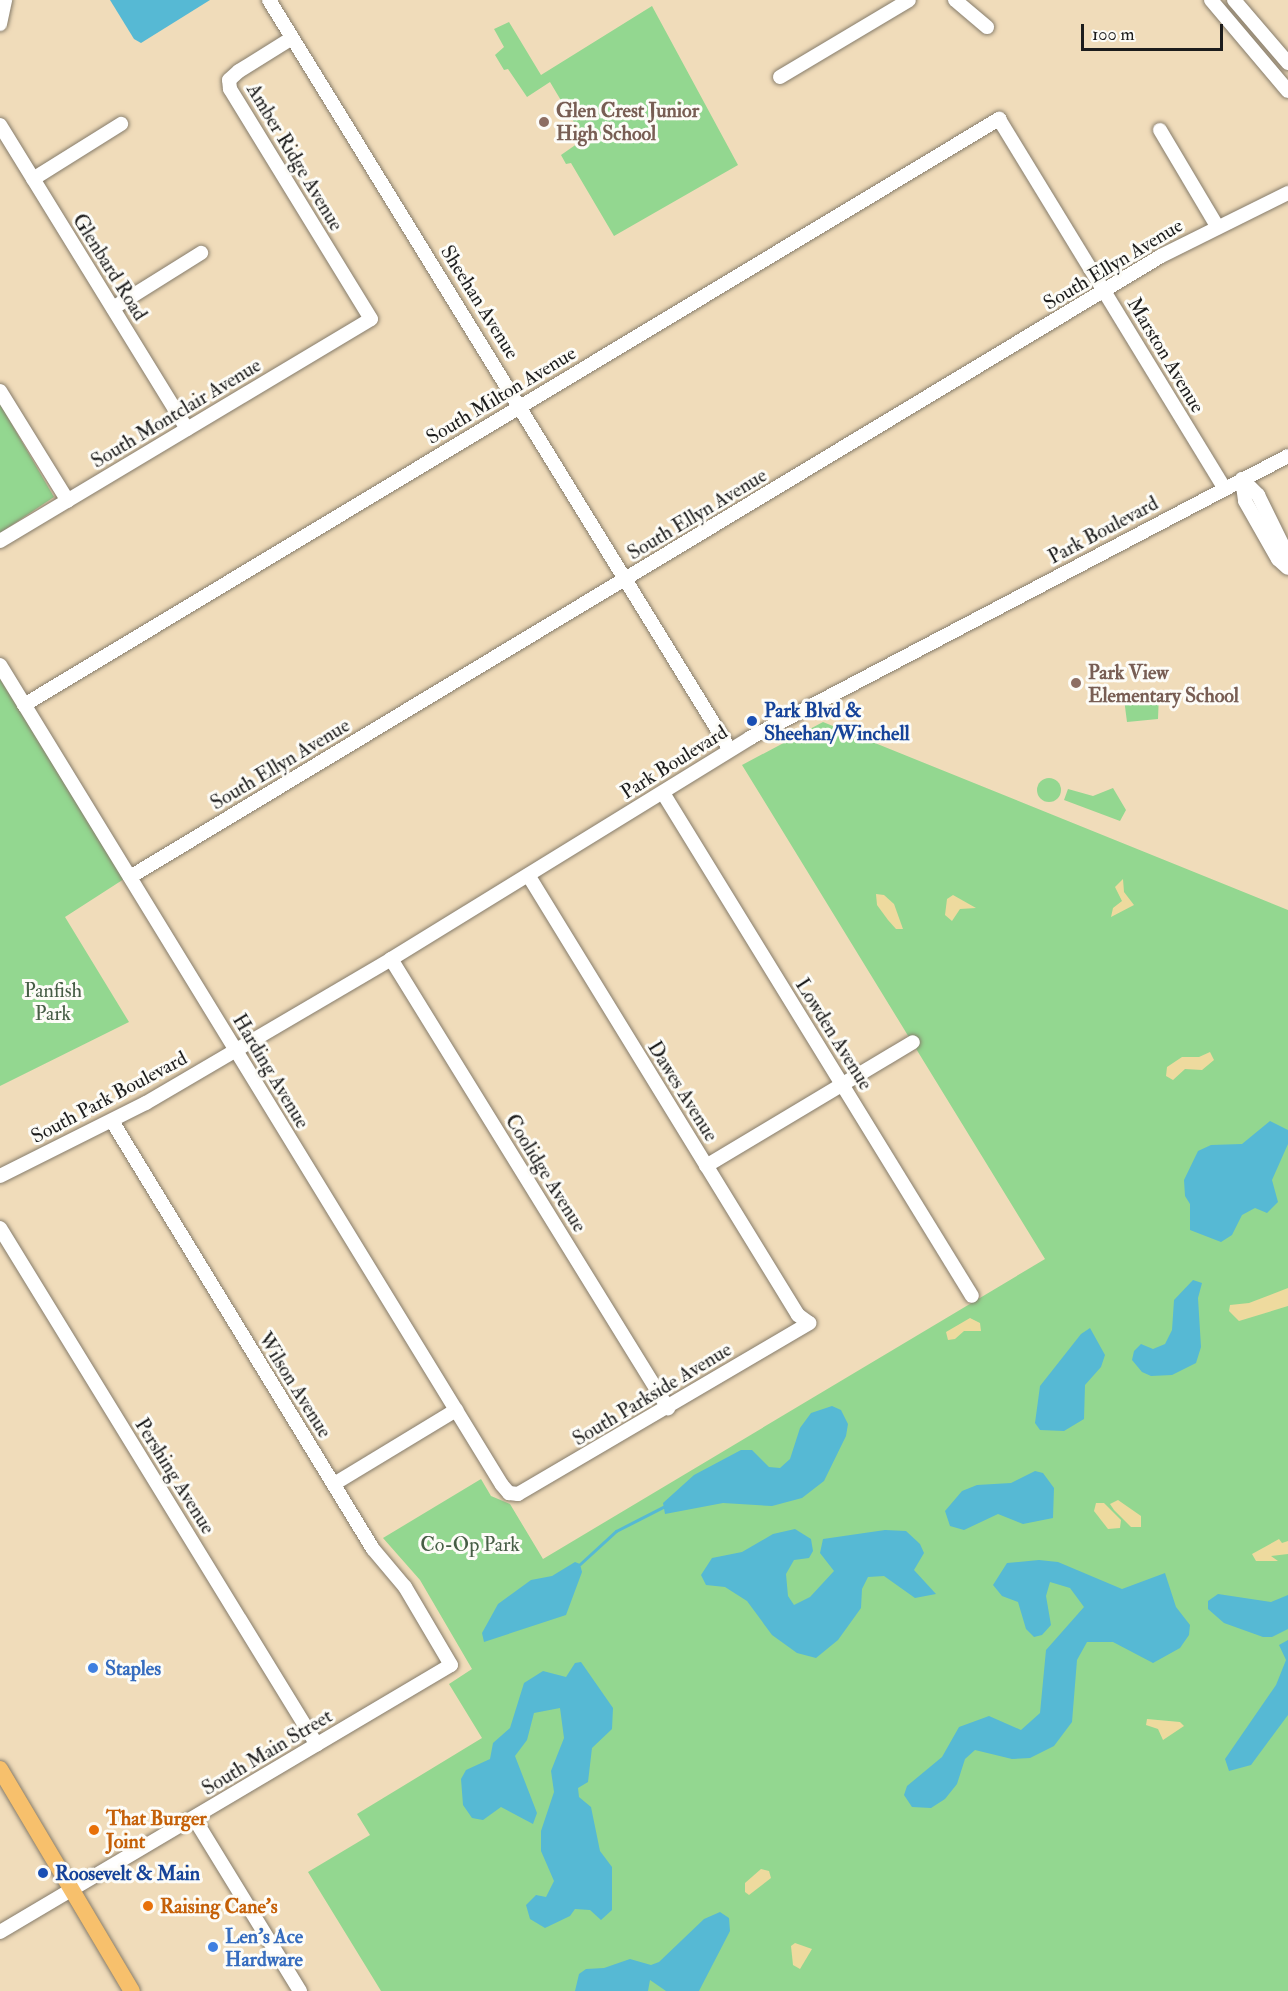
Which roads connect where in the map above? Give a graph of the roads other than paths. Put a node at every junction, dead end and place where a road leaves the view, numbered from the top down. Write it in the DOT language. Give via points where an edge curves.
graph roads {
  1 [pos="5,0"];
  2 [pos="269,0"];
  3 [pos="909,0"];
  4 [pos="955,0"];
  5 [pos="1235,0"];
  6 [pos="1215,5"];
  7 [pos="0,24"];
  8 [pos="987,27"];
  9 [pos="292,38"];
  10 [pos="1288,63"];
  11 [pos="780,77"];
  12 [pos="1288,91"];
  13 [pos="999,119"];
  14 [pos="121,124"];
  15 [pos="0,125"];
  16 [pos="1160,130"];
  17 [pos="33,178"];
  18 [pos="1288,193"];
  19 [pos="1217,226"];
  20 [pos="201,253"];
  21 [pos="1105,291"];
  22 [pos="113,308"];
  23 [pos="371,319"];
  24 [pos="0,391"];
  25 [pos="521,406"];
  26 [pos="187,429"];
  27 [pos="1288,456"];
  28 [pos="1242,479"];
  29 [pos="1224,488"];
  30 [pos="68,501"];
  31 [pos="0,541"];
  32 [pos="1288,556"];
  33 [pos="1288,568"];
  34 [pos="627,578"];
  35 [pos="0,665"];
  36 [pos="24,705"];
  37 [pos="730,750"];
  38 [pos="663,793"];
  39 [pos="528,875"];
  40 [pos="130,877"];
  41 [pos="392,958"];
  42 [pos="913,1042"];
  43 [pos="235,1049"];
  44 [pos="842,1084"];
  45 [pos="112,1121"];
  46 [pos="706,1166"];
  47 [pos="0,1176"];
  48 [pos="0,1228"];
  49 [pos="972,1296"];
  50 [pos="809,1323"];
  51 [pos="668,1407"];
  52 [pos="456,1410"];
  53 [pos="333,1484"];
  54 [pos="513,1494"];
  55 [pos="451,1665"];
  56 [pos="317,1745"];
  57 [pos="0,1769"];
  58 [pos="194,1818"];
  59 [pos="72,1890"];
  60 [pos="0,1932"];
  61 [pos="132,1991"];
  62 [pos="300,1991"];
  1 -- 7 [label="street"];
  2 -- 9 [label="street, Sheehan Avenue"];
  3 -- 11 [label="street"];
  4 -- 8 [label="street"];
  5 -- 6 [label="street"];
  5 -- 10 [label="street"];
  6 -- 12 [label="street"];
  9 -- 23 [label="street, Amber Ridge Avenue" via="239,70 229,80 230,89"];
  9 -- 25 [label="street, Sheehan Avenue"];
  13 -- 21 [label="street, Marston Avenue"];
  13 -- 25 [label="street, South Milton Avenue"];
  14 -- 17 [label="street"];
  15 -- 17 [label="street, Glenbard Road"];
  16 -- 19 [label="street"];
  17 -- 22 [label="street, Glenbard Road"];
  18 -- 19 [label="street, South Ellyn Avenue"];
  19 -- 21 [label="street, South Ellyn Avenue"];
  20 -- 22 [label="street"];
  21 -- 29 [label="street, Marston Avenue"];
  21 -- 34 [label="street, South Ellyn Avenue"];
  22 -- 26 [label="street, Glenbard Road"];
  23 -- 26 [label="street, South Montclair Avenue"];
  24 -- 30 [label="street"];
  25 -- 34 [label="street, Sheehan Avenue"];
  25 -- 36 [label="street, South Milton Avenue"];
  26 -- 30 [label="street, South Montclair Avenue"];
  27 -- 28 [label="street"];
  28 -- 29 [label="street, Park Boulevard"];
  28 -- 32 [label="street" via="1258,495"];
  28 -- 33 [label="street" via="1245,501 1278,560"];
  29 -- 37 [label="street, Park Boulevard" via="856,679"];
  30 -- 31 [label="street, South Montclair Avenue"];
  34 -- 37 [label="street, Sheehan Avenue"];
  34 -- 40 [label="street, South Ellyn Avenue"];
  35 -- 36 [label="street, Harding Avenue"];
  36 -- 40 [label="street, Harding Avenue"];
  37 -- 38 [label="street, Park Boulevard"];
  38 -- 39 [label="street, Park Boulevard"];
  38 -- 44 [label="street, Lowden Avenue"];
  39 -- 41 [label="street, Park Boulevard"];
  39 -- 46 [label="street, Dawes Avenue"];
  40 -- 43 [label="street, Harding Avenue"];
  41 -- 43 [label="street, Park Boulevard"];
  41 -- 51 [label="street, Coolidge Avenue"];
  42 -- 44 [label="street"];
  43 -- 45 [label="street, South Park Boulevard"];
  43 -- 52 [label="street, Harding Avenue"];
  44 -- 46 [label="street"];
  44 -- 49 [label="street, Lowden Avenue"];
  45 -- 47 [label="street, South Park Boulevard"];
  45 -- 53 [label="street, Wilson Avenue"];
  46 -- 50 [label="street, Dawes Avenue" via="798,1315"];
  48 -- 56 [label="street, Pershing Avenue"];
  50 -- 51 [label="street, South Parkside Avenue"];
  51 -- 54 [label="street, South Parkside Avenue" via="527,1491"];
  52 -- 53 [label="street"];
  52 -- 54 [label="street, Harding Avenue" via="506,1490"];
  53 -- 55 [label="street, Wilson Avenue" via="373,1549 405,1587"];
  55 -- 56 [label="street, South Main Street"];
  56 -- 58 [label="street, South Main Street"];
  57 -- 59 [label="main road"];
  58 -- 59 [label="street, South Main Street"];
  58 -- 62 [label="street"];
  59 -- 60 [label="street, South Main Street"];
  59 -- 61 [label="main road"];
}
